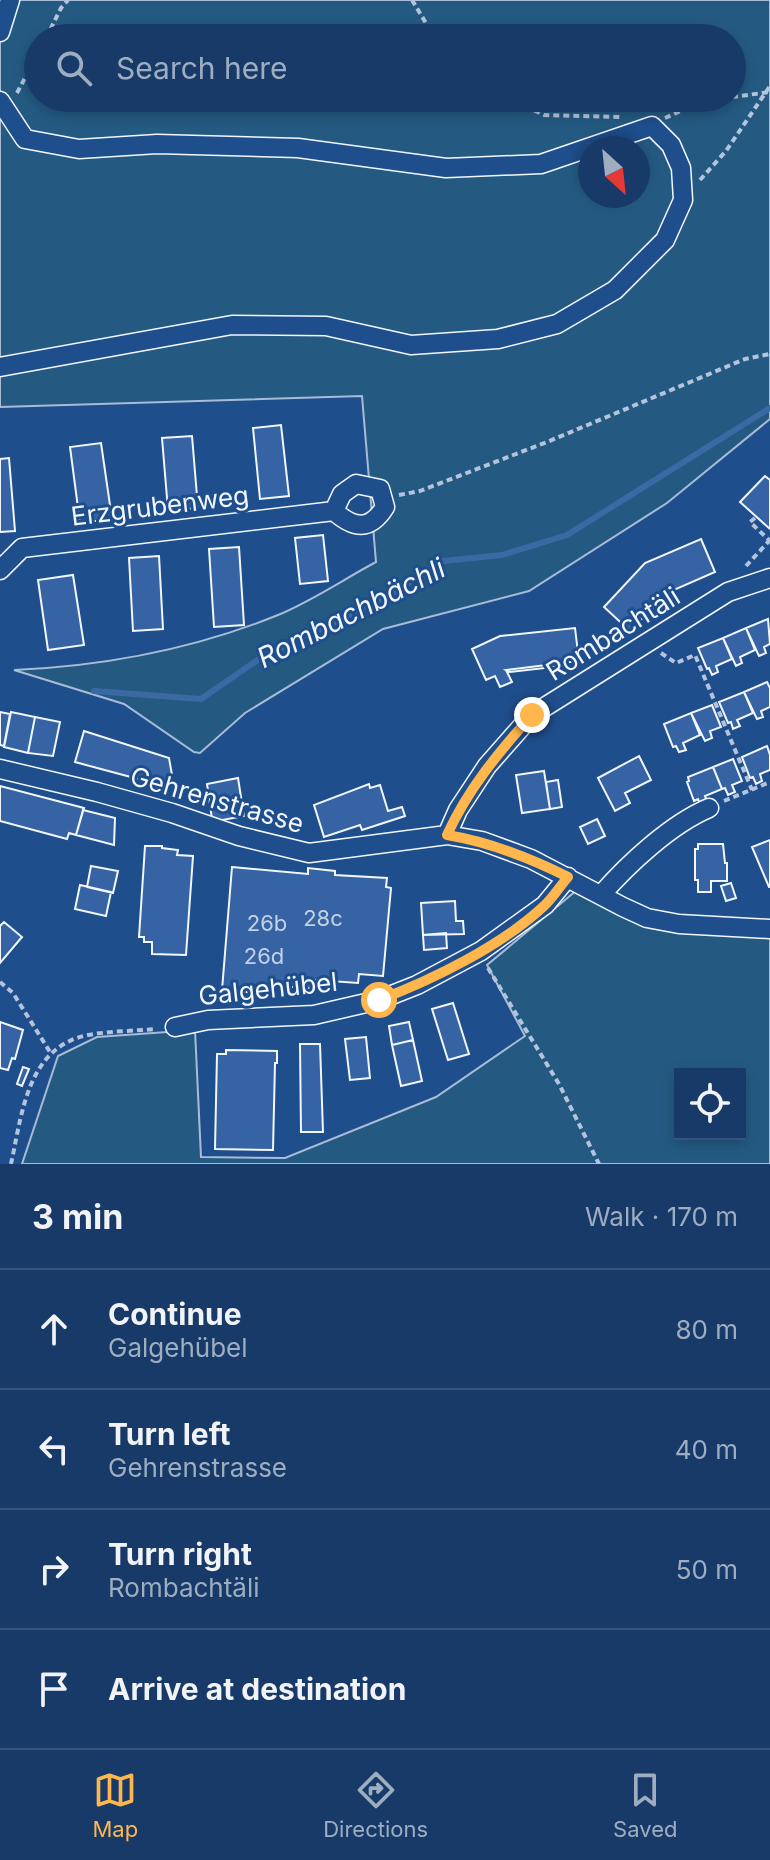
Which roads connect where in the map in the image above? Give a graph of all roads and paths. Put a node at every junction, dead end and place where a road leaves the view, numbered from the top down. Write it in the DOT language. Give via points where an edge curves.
graph roads {
  1 [pos="10,0"];
  2 [pos="68,0"];
  3 [pos="412,0"];
  4 [pos="53,24"];
  5 [pos="427,24"];
  6 [pos="0,32"];
  7 [pos="24,80"];
  8 [pos="770,86"];
  9 [pos="767,92"];
  10 [pos="746,95"];
  11 [pos="2,106"];
  12 [pos="537,112"];
  13 [pos="674,112"];
  14 [pos="652,126"];
  15 [pos="683,200"];
  16 [pos="770,354"];
  17 [pos="0,367"];
  18 [pos="383,497"];
  19 [pos="334,511"];
  20 [pos="755,518"];
  21 [pos="770,540"];
  22 [pos="0,570"];
  23 [pos="761,581"];
  24 [pos="645,643"];
  25 [pos="0,769"];
  26 [pos="770,782"];
  27 [pos="752,790"];
  28 [pos="709,808"];
  29 [pos="447,835"];
  30 [pos="568,877"];
  31 [pos="601,895"];
  32 [pos="770,929"];
  33 [pos="490,972"];
  34 [pos="0,982"];
  35 [pos="175,1027"];
  36 [pos="50,1052"];
  37 [pos="11,1164"];
  38 [pos="599,1164"];
  1 -- 6 [label="street"];
  2 -- 4 [label="path"];
  3 -- 5 [label="path"];
  7 -- 11 [label="path" via="15,97"];
  8 -- 9 [label="path"];
  9 -- 10 [label="path"];
  9 -- 15 [label="path"];
  11 -- 14 [label="street" via="25,139 79,149 157,144 298,148 446,168 541,164"];
  12 -- 14 [label="path" via="633,118"];
  13 -- 14 [label="path"];
  14 -- 15 [label="street" via="671,145 681,168"];
  15 -- 17 [label="street" via="665,240 615,290 557,324 513,336 411,345 326,326 232,325"];
  16 -- 18 [label="path" via="745,359 420,491"];
  18 -- 19 [label="street" via="380,489 356,484 342,494"];
  18 -- 19 [label="street, Erzgrubenweg" via="385,507 367,525 344,520"];
  19 -- 22 [label="street, Erzgrubenweg" via="22,548"];
  20 -- 21 [label="path" via="750,522"];
  21 -- 23 [label="path" via="746,565"];
  23 -- 24 [label="street, Rombachtäli" via="728,592"];
  24 -- 27 [label="path" via="676,663 695,655"];
  24 -- 29 [label="street, Rombachtäli" via="532,715 487,766"];
  25 -- 29 [label="street, Gehrenstrasse" via="309,853"];
  26 -- 27 [label="path"];
  27 -- 28 [label="path"];
  28 -- 31 [label="street" via="688,817"];
  29 -- 30 [label="street, Gehrenstrasse" via="482,841"];
  30 -- 31 [label="street, Gehrenstrasse"];
  30 -- 35 [label="street, Galgehübel" via="545,905 481,951 379,1000 314,1015 208,1020"];
  31 -- 32 [label="street, Gehrenstrasse" via="647,918"];
  33 -- 38 [label="path" via="559,1084"];
  34 -- 36 [label="path" via="13,993"];
  35 -- 36 [label="path" via="86,1035"];
  36 -- 37 [label="path" via="24,1105"];
}
